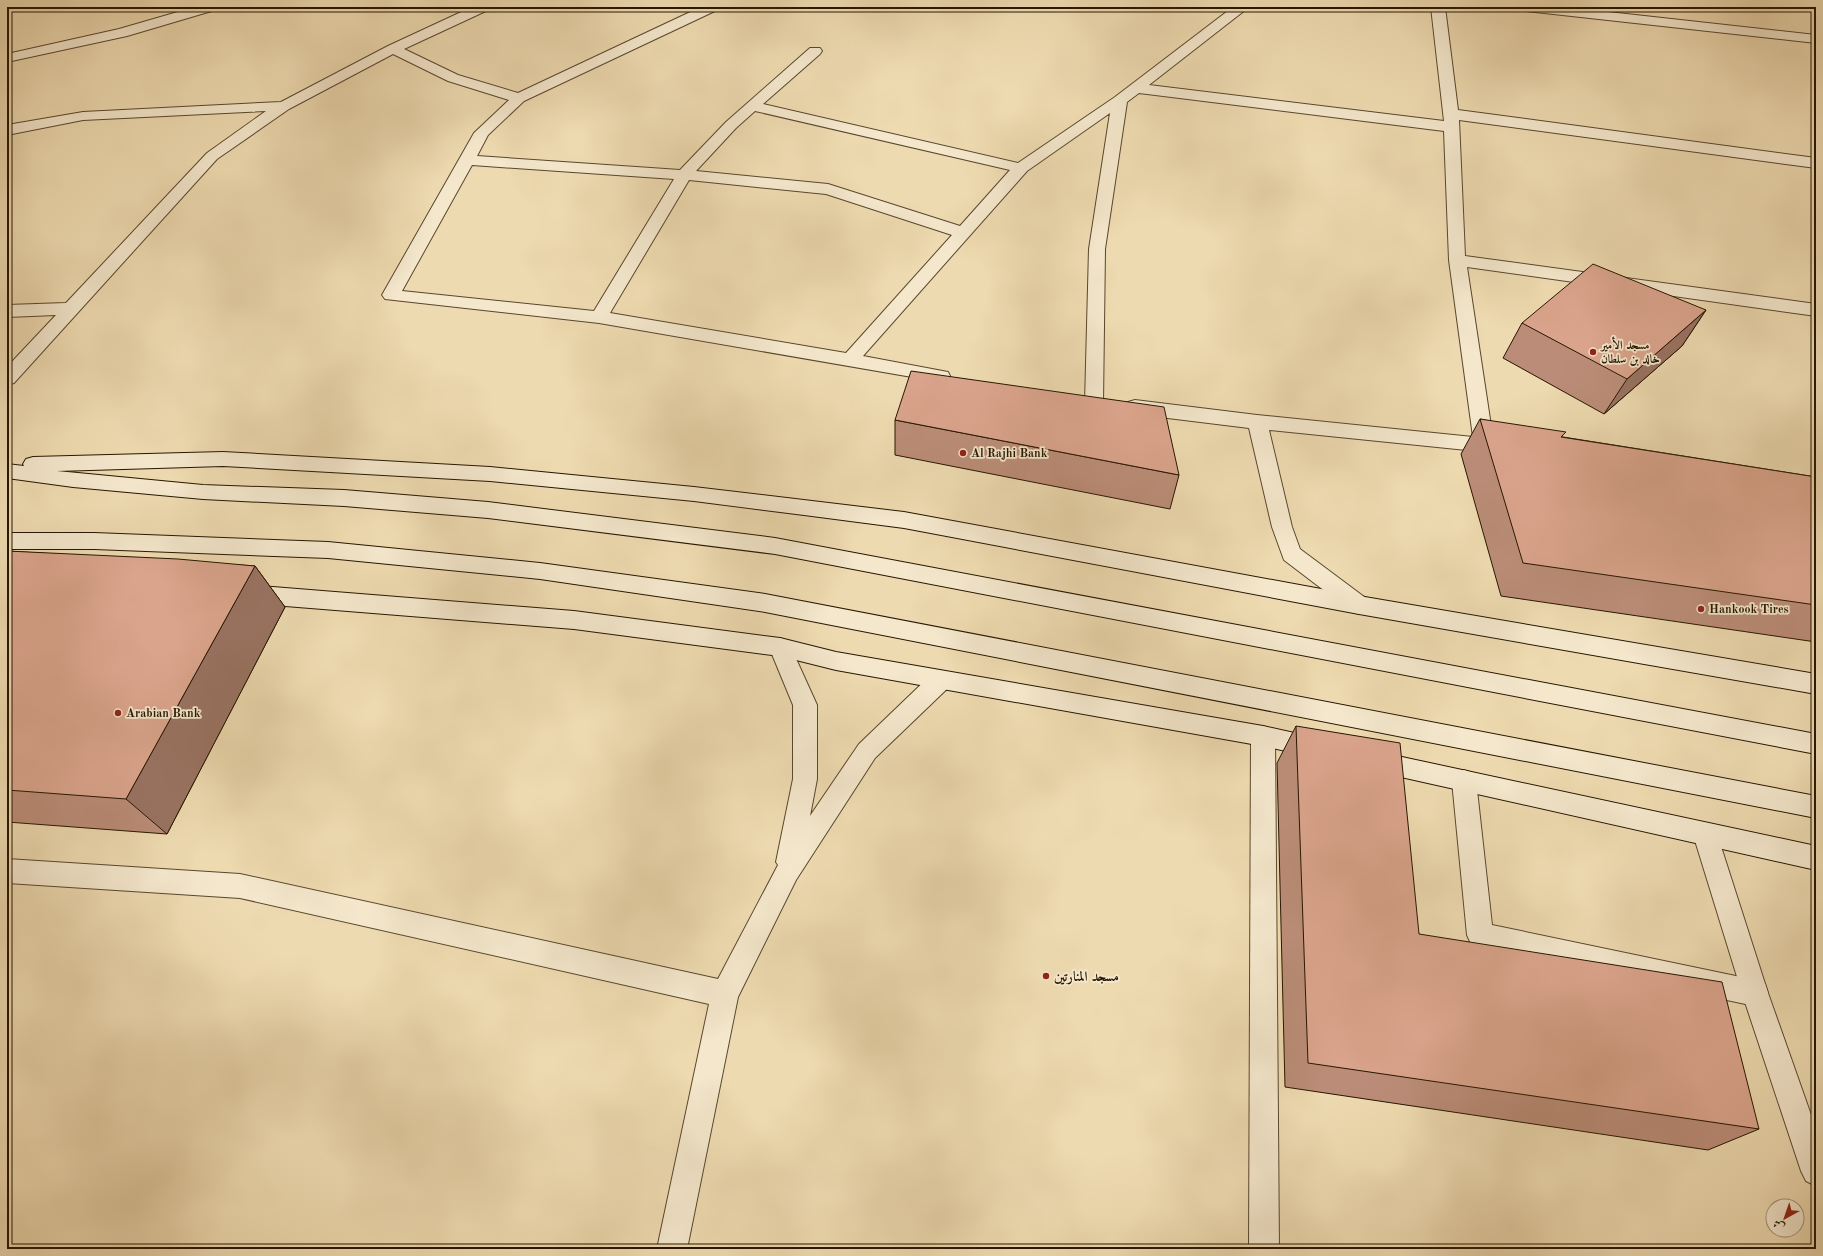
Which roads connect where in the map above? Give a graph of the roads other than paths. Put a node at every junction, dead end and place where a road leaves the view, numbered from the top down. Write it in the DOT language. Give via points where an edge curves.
graph roads {
  1 [pos="210,7"];
  2 [pos="483,7"];
  3 [pos="712,7"];
  4 [pos="1242,7"];
  5 [pos="1438,7"];
  6 [pos="1526,7"];
  7 [pos="1816,39"];
  8 [pos="393,49"];
  9 [pos="815,51"];
  10 [pos="7,58"];
  11 [pos="1135,88"];
  12 [pos="519,98"];
  13 [pos="1120,100"];
  14 [pos="284,106"];
  15 [pos="752,106"];
  16 [pos="1451,121"];
  17 [pos="7,130"];
  18 [pos="466,160"];
  19 [pos="1816,163"];
  20 [pos="1022,168"];
  21 [pos="684,175"];
  22 [pos="964,233"];
  23 [pos="1458,260"];
  24 [pos="70,309"];
  25 [pos="1816,310"];
  26 [pos="7,311"];
  27 [pos="599,317"];
  28 [pos="850,360"];
  29 [pos="7,379"];
  30 [pos="960,379"];
  31 [pos="1257,422"];
  32 [pos="1484,444"];
  33 [pos="1515,449"];
  34 [pos="7,465"];
  35 [pos="7,471"];
  36 [pos="7,542"];
  37 [pos="226,592"];
  38 [pos="1359,605"];
  39 [pos="780,647"];
  40 [pos="941,680"];
  41 [pos="1816,684"];
  42 [pos="1263,736"];
  43 [pos="1816,744"];
  44 [pos="1464,781"];
  45 [pos="1816,807"];
  46 [pos="1705,834"];
  47 [pos="1816,858"];
  48 [pos="7,871"];
  49 [pos="787,872"];
  50 [pos="1755,993"];
  51 [pos="724,994"];
  52 [pos="1816,1171"];
  53 [pos="672,1249"];
  54 [pos="1264,1249"];
  1 -- 10 [label="street" via="122,34"];
  2 -- 8 [label="street"];
  3 -- 12 [label="street" via="634,46"];
  4 -- 11 [label="street"];
  5 -- 16 [label="street"];
  6 -- 7 [label="street"];
  8 -- 12 [label="street" via="453,78"];
  8 -- 14 [label="street"];
  9 -- 15 [label="street"];
  11 -- 13 [label="street"];
  11 -- 16 [label="street"];
  12 -- 18 [label="street" via="482,133"];
  13 -- 20 [label="street"];
  13 -- 31 [label="street" via="1098,250 1099,403"];
  14 -- 17 [label="street" via="83,116"];
  14 -- 24 [label="street" via="212,156"];
  15 -- 20 [label="street"];
  15 -- 21 [label="street"];
  16 -- 19 [label="street"];
  16 -- 23 [label="street"];
  18 -- 21 [label="street"];
  18 -- 27 [label="street" via="391,295"];
  20 -- 22 [label="street"];
  21 -- 22 [label="street" via="828,189"];
  21 -- 27 [label="street"];
  22 -- 28 [label="street"];
  23 -- 25 [label="street"];
  23 -- 32 [label="street"];
  24 -- 26 [label="street"];
  24 -- 29 [label="street"];
  27 -- 28 [label="street"];
  28 -- 30 [label="street"];
  31 -- 32 [label="street"];
  31 -- 38 [label="street" via="1291,554"];
  32 -- 33 [label="street"];
  34 -- 38 [label="street" via="224,459 490,474 694,494 904,520"];
  35 -- 43 [label="street" via="203,492 344,498 488,510 775,546"];
  36 -- 45 [label="street" via="94,541 328,550 540,570 765,603"];
  37 -- 39 [label="street" via="574,620"];
  38 -- 41 [label="street"];
  39 -- 40 [label="street" via="836,661"];
  39 -- 49 [label="street" via="805,705 806,779"];
  40 -- 42 [label="street"];
  40 -- 49 [label="street" via="867,751"];
  42 -- 44 [label="street"];
  42 -- 54 [label="street"];
  44 -- 46 [label="street"];
  44 -- 50 [label="street" via="1480,935"];
  46 -- 47 [label="street"];
  46 -- 50 [label="street"];
  48 -- 51 [label="street" via="240,886"];
  49 -- 51 [label="street"];
  50 -- 52 [label="street"];
  51 -- 53 [label="street"];
}
